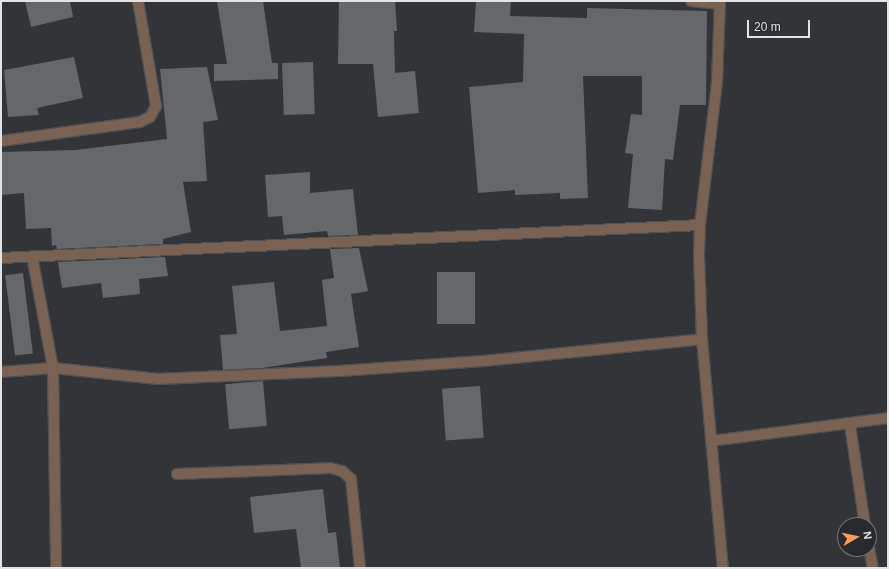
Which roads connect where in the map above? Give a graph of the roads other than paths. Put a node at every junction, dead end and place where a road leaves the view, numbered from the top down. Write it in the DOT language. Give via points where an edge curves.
graph roads {
  1 [pos="138,1"];
  2 [pos="691,1"];
  3 [pos="720,2"];
  4 [pos="1,141"];
  5 [pos="700,225"];
  6 [pos="32,256"];
  7 [pos="1,258"];
  8 [pos="702,339"];
  9 [pos="53,368"];
  10 [pos="1,372"];
  11 [pos="888,418"];
  12 [pos="850,425"];
  13 [pos="711,441"];
  14 [pos="177,474"];
  15 [pos="864,517"];
  16 [pos="871,557"];
  17 [pos="56,568"];
  18 [pos="360,568"];
  19 [pos="723,568"];
  20 [pos="873,568"];
  1 -- 4 [label="street" via="156,106 150,117 140,122"];
  2 -- 3 [label="street"];
  3 -- 5 [label="street" via="717,82"];
  5 -- 6 [label="street"];
  5 -- 8 [label="street"];
  6 -- 7 [label="street"];
  6 -- 9 [label="street"];
  8 -- 9 [label="street" via="483,361 158,379"];
  8 -- 13 [label="street"];
  9 -- 10 [label="street"];
  9 -- 17 [label="street"];
  11 -- 12 [label="street"];
  12 -- 13 [label="street"];
  12 -- 15 [label="street"];
  13 -- 19 [label="street"];
  14 -- 18 [label="street" via="330,468 342,471 351,479"];
  16 -- 20 [label="street"];
}
